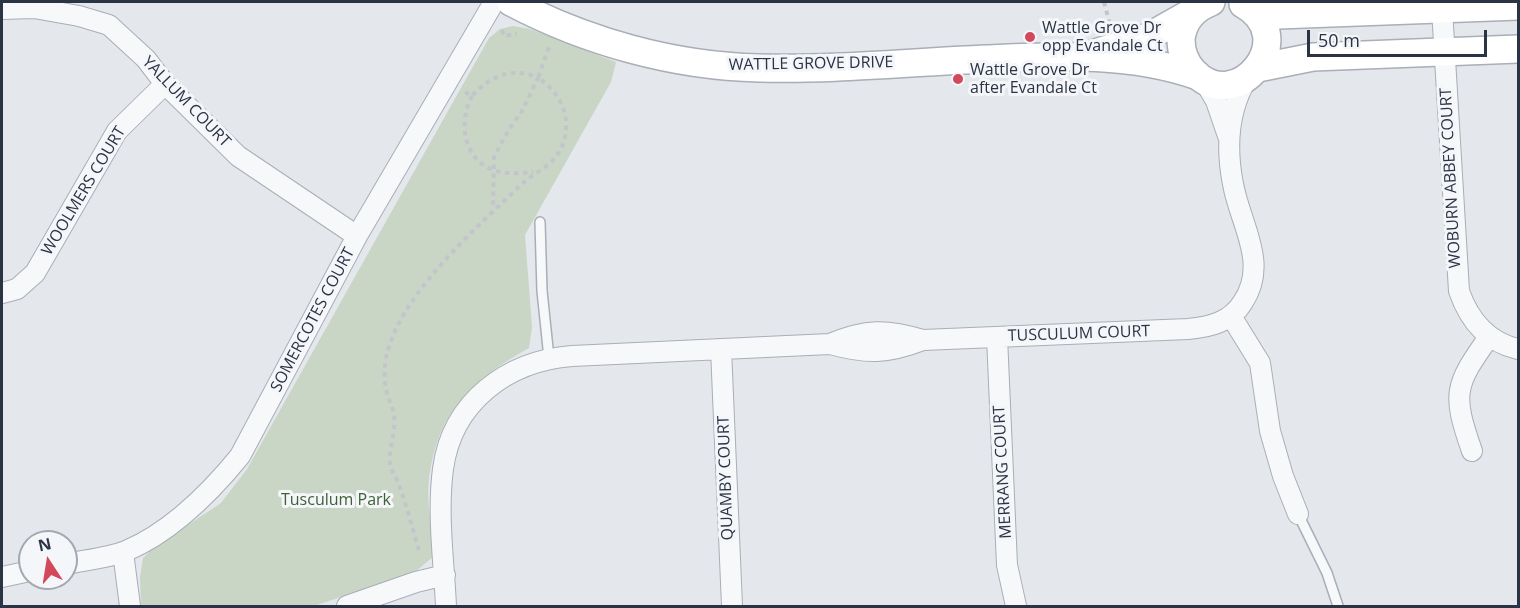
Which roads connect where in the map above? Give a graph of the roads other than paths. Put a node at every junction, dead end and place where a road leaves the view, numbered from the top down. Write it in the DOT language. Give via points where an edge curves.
graph roads {
  1 [pos="494,2"];
  2 [pos="511,2"];
  3 [pos="1240,3"];
  4 [pos="1204,5"];
  5 [pos="1518,6"];
  6 [pos="2,9"];
  7 [pos="1442,9"];
  8 [pos="1518,49"];
  9 [pos="1444,52"];
  10 [pos="1085,55"];
  11 [pos="1253,73"];
  12 [pos="1201,78"];
  13 [pos="165,84"];
  14 [pos="1229,138"];
  15 [pos="540,222"];
  16 [pos="357,236"];
  17 [pos="2,292"];
  18 [pos="1231,316"];
  19 [pos="997,337"];
  20 [pos="1490,337"];
  21 [pos="721,349"];
  22 [pos="1518,349"];
  23 [pos="549,358"];
  24 [pos="1472,451"];
  25 [pos="1298,514"];
  26 [pos="123,552"];
  27 [pos="78,561"];
  28 [pos="18,574"];
  29 [pos="2,577"];
  30 [pos="437,577"];
  31 [pos="129,606"];
  32 [pos="347,606"];
  33 [pos="446,606"];
  34 [pos="732,606"];
  35 [pos="1016,606"];
  36 [pos="1338,606"];
  1 -- 16 [label="street, SOMERCOTES COURT"];
  2 -- 10 [label="street, WATTLE GROVE DRIVE" via="622,46 674,59 730,66 789,68"];
  3 -- 7 [label="street" via="1278,15"];
  3 -- 11 [label="street" via="1258,16 1266,35 1266,49"];
  4 -- 10 [label="street, WATTLE GROVE DRIVE" via="1148,36"];
  4 -- 12 [label="street" via="1185,24 1181,43 1186,61"];
  5 -- 7 [label="street"];
  6 -- 13 [label="street, YALLUM COURT" via="34,8 109,25 146,59"];
  7 -- 9 [label="street, WOBURN ABBEY COURT"];
  8 -- 9 [label="street, WATTLE GROVE DRIVE"];
  9 -- 11 [label="street, WATTLE GROVE DRIVE" via="1312,57"];
  9 -- 20 [label="street, WOBURN ABBEY COURT" via="1457,283 1472,320"];
  10 -- 12 [label="street, WATTLE GROVE DRIVE" via="1168,67"];
  11 -- 12 [label="street, WATTLE GROVE DRIVE" via="1229,84"];
  11 -- 14 [label="street" via="1236,99"];
  12 -- 14 [label="street" via="1216,101"];
  13 -- 16 [label="street, YALLUM COURT" via="238,156"];
  13 -- 17 [label="street, WOOLMERS COURT" via="117,131 35,273 17,289"];
  14 -- 18 [label="street" via="1233,186 1255,267 1249,294"];
  15 -- 23 [label="lane"];
  16 -- 26 [label="street, SOMERCOTES COURT" via="240,456 214,487 156,536"];
  18 -- 19 [label="street, TUSCULUM COURT" via="1188,329"];
  18 -- 25 [label="street" via="1260,363 1270,431"];
  19 -- 21 [label="street, TUSCULUM COURT" via="923,340 894,351 859,352 830,344"];
  19 -- 35 [label="street, MERRANG COURT" via="1007,565"];
  20 -- 22 [label="street, WOBURN ABBEY COURT"];
  20 -- 24 [label="street" via="1464,375 1457,397"];
  21 -- 23 [label="street, TUSCULUM COURT"];
  21 -- 34 [label="street, QUAMBY COURT"];
  23 -- 30 [label="street, TUSCULUM COURT" via="496,380 480,393 457,428 448,447 443,476"];
  25 -- 36 [label="lane" via="1327,573"];
  26 -- 27 [label="street, SOMERCOTES COURT"];
  26 -- 31 [label="street"];
  28 -- 29 [label="street"];
  30 -- 32 [label="street"];
  30 -- 33 [label="street, TUSCULUM COURT"];
}
